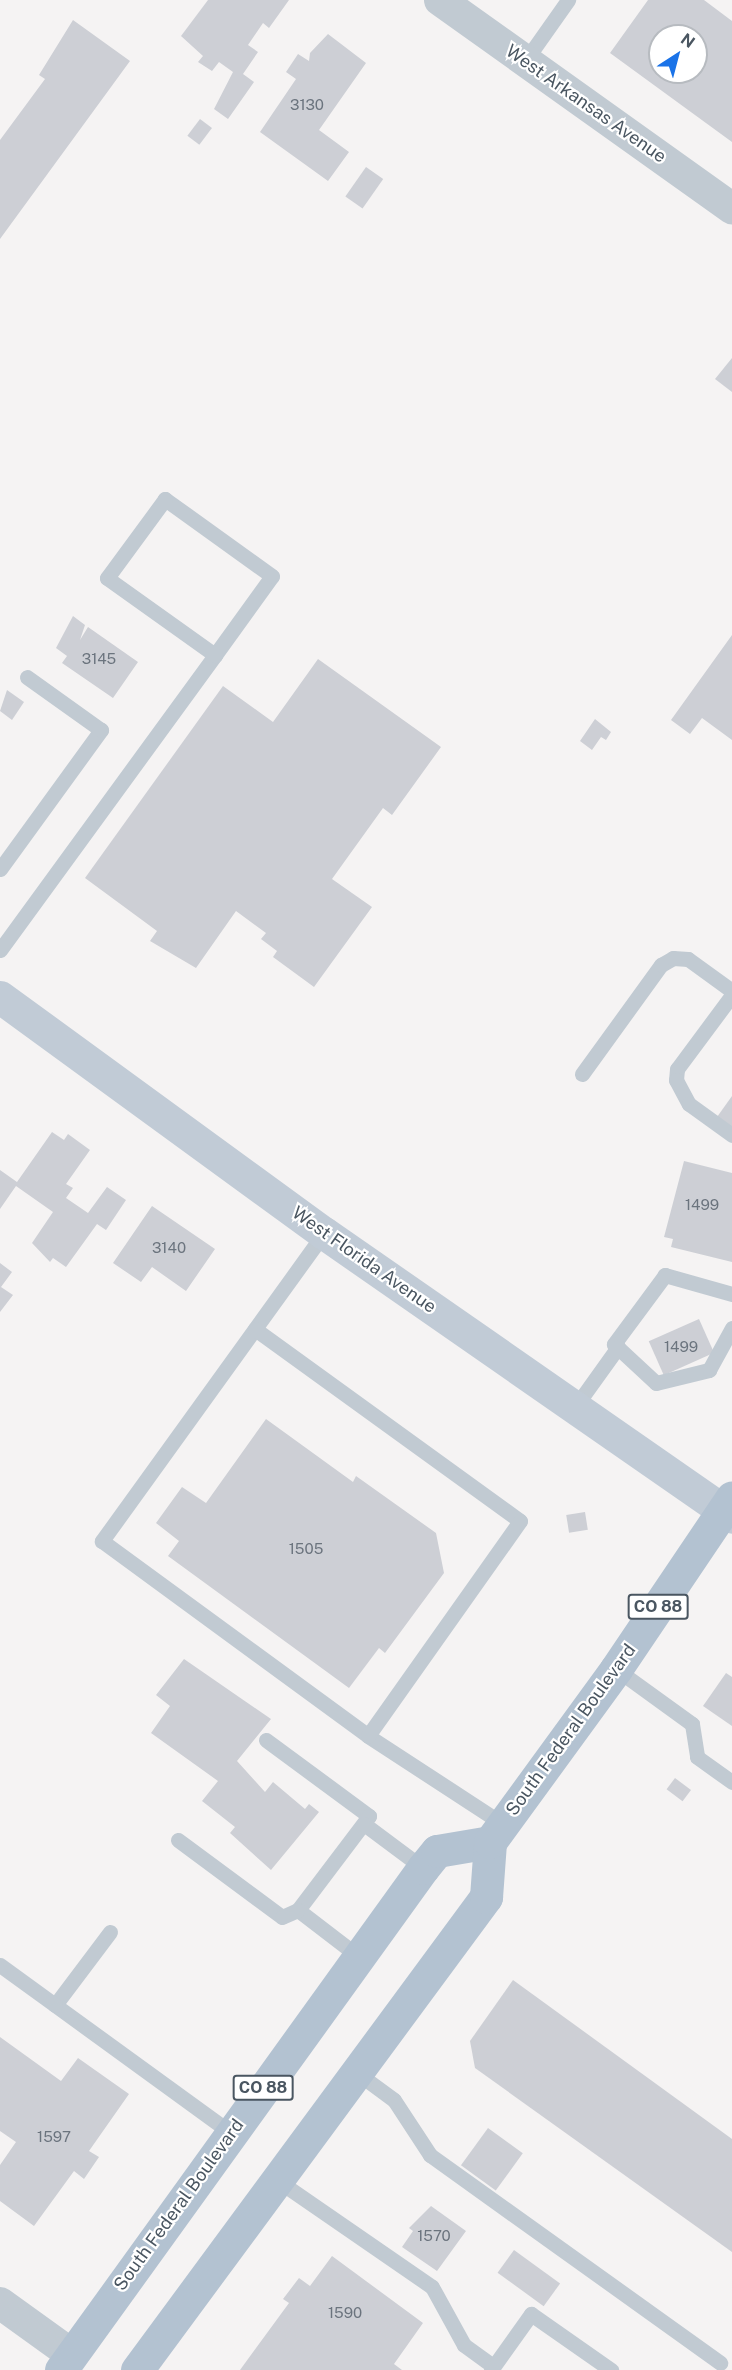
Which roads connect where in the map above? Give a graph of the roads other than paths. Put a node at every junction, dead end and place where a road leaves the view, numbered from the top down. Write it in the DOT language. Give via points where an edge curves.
graph roads {
  1 [pos="440,0"];
  2 [pos="568,0"];
  3 [pos="525,61"];
  4 [pos="732,208"];
  5 [pos="215,655"];
  6 [pos="27,677"];
  7 [pos="0,868"];
  8 [pos="0,950"];
  9 [pos="732,993"];
  10 [pos="0,996"];
  11 [pos="582,1074"];
  12 [pos="732,1135"];
  13 [pos="324,1233"];
  14 [pos="732,1294"];
  15 [pos="732,1328"];
  16 [pos="255,1329"];
  17 [pos="618,1347"];
  18 [pos="575,1407"];
  19 [pos="729,1508"];
  20 [pos="616,1670"];
  21 [pos="368,1736"];
  22 [pos="266,1740"];
  23 [pos="732,1782"];
  24 [pos="364,1824"];
  25 [pos="496,1833"];
  26 [pos="178,1840"];
  27 [pos="423,1868"];
  28 [pos="298,1910"];
  29 [pos="110,1932"];
  30 [pos="358,1956"];
  31 [pos="0,1965"];
  32 [pos="56,2005"];
  33 [pos="356,2072"];
  34 [pos="231,2133"];
  35 [pos="277,2180"];
  36 [pos="0,2303"];
  37 [pos="66,2362"];
  38 [pos="720,2362"];
  39 [pos="492,2368"];
  40 [pos="604,2368"];
  41 [pos="137,2370"];
  1 -- 3 [label="street, West Arkansas Avenue"];
  2 -- 3 [label="lane"];
  3 -- 4 [label="street, West Arkansas Avenue"];
  5 -- 5 [label="lane" via="272,576 165,499 107,578"];
  5 -- 8 [label="lane"];
  6 -- 7 [label="lane" via="101,730"];
  9 -- 11 [label="lane" via="688,960 673,958 660,965"];
  9 -- 12 [label="lane" via="677,1069 676,1080 689,1104"];
  10 -- 13 [label="street, West Florida Avenue"];
  13 -- 16 [label="lane"];
  13 -- 18 [label="street, West Florida Avenue"];
  14 -- 17 [label="lane" via="665,1275 614,1344"];
  15 -- 17 [label="lane" via="709,1370 656,1383"];
  16 -- 21 [label="lane" via="520,1521"];
  16 -- 21 [label="lane" via="102,1540"];
  17 -- 18 [label="lane"];
  18 -- 19 [label="street, West Florida Avenue"];
  19 -- 20 [label="main road, South Federal Boulevard / CO 88"];
  20 -- 23 [label="lane" via="692,1724 697,1757"];
  20 -- 25 [label="main road, South Federal Boulevard / CO 88"];
  21 -- 25 [label="lane"];
  22 -- 24 [label="lane" via="369,1816"];
  24 -- 27 [label="lane"];
  24 -- 28 [label="lane"];
  25 -- 27 [label="main road, South Federal Boulevard / CO 88" via="437,1851"];
  25 -- 33 [label="main road" via="490,1891"];
  26 -- 28 [label="lane" via="282,1917"];
  27 -- 30 [label="main road, South Federal Boulevard / CO 88"];
  28 -- 30 [label="lane"];
  29 -- 32 [label="lane"];
  30 -- 34 [label="main road, South Federal Boulevard / CO 88"];
  31 -- 32 [label="lane"];
  32 -- 34 [label="lane"];
  33 -- 35 [label="main road"];
  33 -- 38 [label="lane" via="393,2100 430,2155"];
  34 -- 37 [label="main road, South Federal Boulevard / CO 88"];
  35 -- 39 [label="lane" via="432,2288 464,2344"];
  35 -- 41 [label="main road"];
  36 -- 37 [label="street"];
  39 -- 40 [label="lane" via="531,2314"];
}
